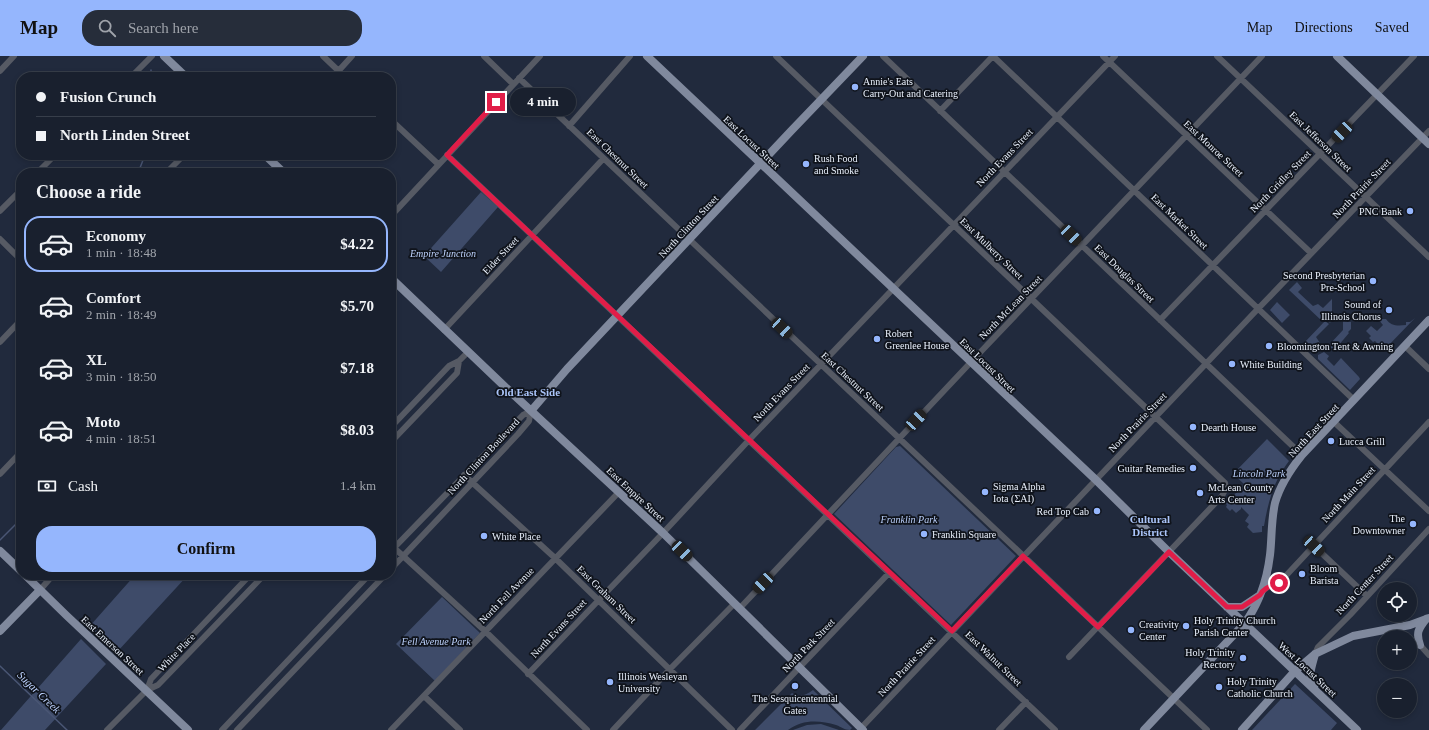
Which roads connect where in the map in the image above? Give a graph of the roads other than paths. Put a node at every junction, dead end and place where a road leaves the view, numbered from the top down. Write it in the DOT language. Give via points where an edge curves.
graph roads {
  1 [pos="14,56"];
  2 [pos="152,56"];
  3 [pos="164,56"];
  4 [pos="323,56"];
  5 [pos="352,56"];
  6 [pos="484,56"];
  7 [pos="540,56"];
  8 [pos="630,56"];
  9 [pos="647,56"];
  10 [pos="776,56"];
  11 [pos="863,56"];
  12 [pos="883,56"];
  13 [pos="993,56"];
  14 [pos="1104,56"];
  15 [pos="1115,56"];
  16 [pos="1217,56"];
  17 [pos="1262,56"];
  18 [pos="1337,56"];
  19 [pos="1414,56"];
  20 [pos="1110,62"];
  21 [pos="0,71"];
  22 [pos="338,71"];
  23 [pos="136,72"];
  24 [pos="181,72"];
  25 [pos="519,78"];
  26 [pos="1240,78"];
  27 [pos="513,84"];
  28 [pos="1377,94"];
  29 [pos="822,99"];
  30 [pos="940,111"];
  31 [pos="1057,117"];
  32 [pos="396,125"];
  33 [pos="570,126"];
  34 [pos="1429,131"];
  35 [pos="1187,136"];
  36 [pos="1426,141"];
  37 [pos="1320,154"];
  38 [pos="447,155"];
  39 [pos="603,159"];
  40 [pos="50,160"];
  41 [pos="179,160"];
  42 [pos="271,160"];
  43 [pos="760,163"];
  44 [pos="438,164"];
  45 [pos="42,168"];
  46 [pos="171,168"];
  47 [pos="279,168"];
  48 [pos="1005,172"];
  49 [pos="1134,191"];
  50 [pos="16,195"];
  51 [pos="1366,197"];
  52 [pos="396,210"];
  53 [pos="1266,210"];
  54 [pos="0,211"];
  55 [pos="954,224"];
  56 [pos="532,235"];
  57 [pos="0,240"];
  58 [pos="689,240"];
  59 [pos="1082,246"];
  60 [pos="1312,253"];
  61 [pos="16,255"];
  62 [pos="1429,257"];
  63 [pos="1213,265"];
  64 [pos="396,283"];
  65 [pos="893,288"];
  66 [pos="1031,299"];
  67 [pos="1258,309"];
  68 [pos="618,316"];
  69 [pos="1160,320"];
  70 [pos="1429,320"];
  71 [pos="16,325"];
  72 [pos="444,330"];
  73 [pos="0,342"];
  74 [pos="1405,346"];
  75 [pos="468,352"];
  76 [pos="459,361"];
  77 [pos="971,362"];
  78 [pos="821,364"];
  79 [pos="1206,364"];
  80 [pos="1429,369"];
  81 [pos="1354,400"];
  82 [pos="531,411"];
  83 [pos="1156,416"];
  84 [pos="396,422"];
  85 [pos="1334,422"];
  86 [pos="1429,422"];
  87 [pos="396,427"];
  88 [pos="402,430"];
  89 [pos="396,437"];
  90 [pos="899,438"];
  91 [pos="749,440"];
  92 [pos="1302,455"];
  93 [pos="16,457"];
  94 [pos="1384,469"];
  95 [pos="0,474"];
  96 [pos="464,475"];
  97 [pos="1096,480"];
  98 [pos="473,483"];
  99 [pos="619,492"];
  100 [pos="1429,511"];
  101 [pos="827,515"];
  102 [pos="1429,529"];
  103 [pos="663,533"];
  104 [pos="396,544"];
  105 [pos="1314,546"];
  106 [pos="396,551"];
  107 [pos="1,552"];
  108 [pos="1169,552"];
  109 [pos="403,556"];
  110 [pos="1023,556"];
  111 [pos="555,558"];
  112 [pos="396,564"];
  113 [pos="16,566"];
  114 [pos="889,573"];
  115 [pos="30,580"];
  116 [pos="49,580"];
  117 [pos="245,580"];
  118 [pos="259,580"];
  119 [pos="363,580"];
  120 [pos="380,580"];
  121 [pos="252,587"];
  122 [pos="40,590"];
  123 [pos="1261,594"];
  124 [pos="1367,596"];
  125 [pos="226,600"];
  126 [pos="598,600"];
  127 [pos="737,605"];
  128 [pos="234,607"];
  129 [pos="1227,607"];
  130 [pos="335,610"];
  131 [pos="344,618"];
  132 [pos="1427,619"];
  133 [pos="1244,624"];
  134 [pos="1098,627"];
  135 [pos="1392,629"];
  136 [pos="0,631"];
  137 [pos="952,631"];
  138 [pos="485,632"];
  139 [pos="1417,644"];
  140 [pos="1420,645"];
  141 [pos="1315,654"];
  142 [pos="1429,654"];
  143 [pos="1069,657"];
  144 [pos="800,668"];
  145 [pos="670,669"];
  146 [pos="1295,672"];
  147 [pos="528,674"];
  148 [pos="274,675"];
  149 [pos="282,683"];
  150 [pos="147,690"];
  151 [pos="1315,690"];
  152 [pos="424,696"];
  153 [pos="1173,699"];
  154 [pos="1026,702"];
  155 [pos="862,729"];
  156 [pos="107,730"];
  157 [pos="188,730"];
  158 [pos="222,730"];
  159 [pos="238,730"];
  160 [pos="391,730"];
  161 [pos="460,730"];
  162 [pos="587,730"];
  163 [pos="613,730"];
  164 [pos="732,730"];
  165 [pos="740,730"];
  166 [pos="999,730"];
  167 [pos="1055,730"];
  168 [pos="1144,730"];
  169 [pos="1207,730"];
  170 [pos="1242,730"];
  171 [pos="1358,730"];
  1 -- 21 [label="street"];
  2 -- 23 [label="street"];
  3 -- 24 [label="main road"];
  4 -- 22 [label="street"];
  5 -- 22 [label="street"];
  6 -- 27 [label="street"];
  7 -- 25 [label="street"];
  8 -- 33 [label="street"];
  9 -- 43 [label="main road, East Locust Street"];
  10 -- 29 [label="street, East Mulberry Street"];
  11 -- 29 [label="main road, North Clinton Street"];
  12 -- 30 [label="street, East Douglas Street"];
  13 -- 30 [label="street"];
  13 -- 31 [label="street, East Market Street"];
  14 -- 20 [label="street, East Monroe Street"];
  15 -- 20 [label="street, North Evans Street"];
  16 -- 26 [label="street, East Jefferson Street"];
  17 -- 26 [label="street, North McLean Street"];
  18 -- 28 [label="main road"];
  19 -- 28 [label="street, North Gridley Street"];
  20 -- 31 [label="street, North Evans Street"];
  20 -- 35 [label="street, East Monroe Street"];
  25 -- 27 [label="street"];
  25 -- 33 [label="street, East Chestnut Street"];
  26 -- 35 [label="street, North McLean Street"];
  26 -- 37 [label="street, East Jefferson Street"];
  27 -- 38 [label="street"];
  28 -- 36 [label="main road"];
  28 -- 37 [label="street, North Gridley Street"];
  29 -- 43 [label="main road, North Clinton Street"];
  29 -- 55 [label="street, East Mulberry Street"];
  30 -- 48 [label="street, East Douglas Street"];
  31 -- 48 [label="street, North Evans Street"];
  31 -- 49 [label="street, East Market Street"];
  32 -- 44 [label="street"];
  33 -- 39 [label="street, East Chestnut Street"];
  34 -- 36 [label="street, North Prairie Street"];
  35 -- 49 [label="street, North McLean Street"];
  35 -- 53 [label="street, East Monroe Street"];
  36 -- 51 [label="street, North Prairie Street"];
  37 -- 51 [label="street, East Jefferson Street"];
  37 -- 53 [label="street, North Gridley Street"];
  38 -- 44 [label="street"];
  38 -- 56 [label="street, East Walnut Street"];
  39 -- 56 [label="street, Elder Street"];
  39 -- 58 [label="street, East Chestnut Street"];
  40 -- 45 [label="street"];
  41 -- 46 [label="street"];
  42 -- 47 [label="main road"];
  43 -- 58 [label="main road, North Clinton Street"];
  43 -- 65 [label="main road, East Locust Street"];
  44 -- 52 [label="street"];
  48 -- 55 [label="street, North Evans Street"];
  48 -- 59 [label="street, East Douglas Street"];
  49 -- 59 [label="street, North McLean Street"];
  49 -- 63 [label="street, East Market Street"];
  50 -- 54 [label="street"];
  51 -- 60 [label="street, North Prairie Street"];
  51 -- 62 [label="street, East Jefferson Street"];
  53 -- 60 [label="street, East Monroe Street"];
  53 -- 63 [label="street, North Gridley Street"];
  55 -- 65 [label="street, North Evans Street"];
  55 -- 66 [label="street, East Mulberry Street"];
  56 -- 68 [label="street, East Walnut Street"];
  56 -- 72 [label="street, Elder Street"];
  57 -- 61 [label="street"];
  58 -- 68 [label="main road, North Clinton Street"];
  58 -- 78 [label="street, East Chestnut Street"];
  59 -- 66 [label="street, North McLean Street"];
  59 -- 69 [label="street, East Douglas Street"];
  60 -- 67 [label="street, North Prairie Street"];
  63 -- 67 [label="street, East Market Street"];
  63 -- 69 [label="street, North Gridley Street"];
  64 -- 72 [label="main road, East Empire Street"];
  65 -- 77 [label="main road, East Locust Street"];
  65 -- 78 [label="street, North Evans Street"];
  66 -- 77 [label="street, North McLean Street"];
  66 -- 83 [label="street, East Mulberry Street"];
  67 -- 79 [label="street, North Prairie Street"];
  67 -- 81 [label="street, East Market Street"];
  68 -- 82 [label="main road, North Clinton Street"];
  68 -- 91 [label="street, East Walnut Street"];
  69 -- 79 [label="street, East Douglas Street"];
  70 -- 74 [label="main road, North East Street"];
  71 -- 73 [label="street"];
  72 -- 75 [label="main road, East Empire Street"];
  74 -- 80 [label="street"];
  74 -- 81 [label="main road, North East Street"];
  75 -- 76 [label="street"];
  75 -- 82 [label="main road, East Empire Street"];
  76 -- 84 [label="street" via="449,366"];
  76 -- 88 [label="street" via="456,373"];
  77 -- 90 [label="street, North McLean Street"];
  77 -- 97 [label="main road, East Locust Street"];
  78 -- 90 [label="street, East Chestnut Street"];
  78 -- 91 [label="street, North Evans Street"];
  79 -- 83 [label="street, North Prairie Street"];
  79 -- 92 [label="street, East Douglas Street"];
  81 -- 85 [label="main road, North East Street"];
  82 -- 96 [label="street, North Clinton Boulevard" via="523,415"];
  82 -- 98 [label="street, North Clinton Boulevard" via="529,421"];
  82 -- 99 [label="main road, East Empire Street"];
  83 -- 97 [label="street, North Prairie Street"];
  83 -- 108 [label="street, East Mulberry Street" via="1226,483 1222,496"];
  85 -- 92 [label="main road, North East Street"];
  85 -- 94 [label="street"];
  86 -- 94 [label="street, North Main Street"];
  87 -- 88 [label="street"];
  88 -- 89 [label="street"];
  90 -- 101 [label="street, North McLean Street"];
  90 -- 110 [label="street, East Chestnut Street"];
  91 -- 101 [label="street, East Walnut Street"];
  91 -- 103 [label="street, North Evans Street"];
  92 -- 123 [label="main road, North East Street" via="1287,476 1276,502 1268,572"];
  93 -- 95 [label="street"];
  94 -- 100 [label="street"];
  94 -- 105 [label="street, North Main Street"];
  96 -- 98 [label="street, East Graham Street"];
  96 -- 104 [label="street, North Clinton Boulevard"];
  97 -- 108 [label="main road, East Locust Street"];
  97 -- 110 [label="street, North Prairie Street"];
  98 -- 109 [label="street, North Clinton Boulevard"];
  98 -- 111 [label="street, East Graham Street"];
  99 -- 103 [label="main road, East Empire Street"];
  99 -- 111 [label="street, North Fell Avenue"];
  101 -- 114 [label="street, East Walnut Street"];
  101 -- 127 [label="street, North McLean Street"];
  102 -- 124 [label="street, North Center Street"];
  103 -- 126 [label="street, North Evans Street"];
  103 -- 127 [label="main road, East Empire Street"];
  105 -- 123 [label="street, North Main Street" via="1281,581 1269,586"];
  105 -- 124 [label="street"];
  106 -- 109 [label="street"];
  107 -- 113 [label="main road"];
  108 -- 129 [label="main road, East Locust Street"];
  108 -- 134 [label="street"];
  109 -- 112 [label="street, North Clinton Boulevard"];
  109 -- 138 [label="street"];
  110 -- 134 [label="street, East Chestnut Street"];
  110 -- 137 [label="street, North Prairie Street"];
  111 -- 126 [label="street, East Graham Street"];
  111 -- 138 [label="street, North Fell Avenue"];
  114 -- 137 [label="street, East Walnut Street"];
  114 -- 144 [label="street, North Park Street"];
  115 -- 122 [label="main road, East Emerson Street"];
  116 -- 122 [label="street"];
  117 -- 121 [label="street"];
  117 -- 125 [label="street, White Place"];
  118 -- 121 [label="street, White Place"];
  119 -- 130 [label="street"];
  120 -- 131 [label="street"];
  121 -- 128 [label="street, White Place"];
  122 -- 136 [label="main road"];
  122 -- 150 [label="main road, East Emerson Street"];
  123 -- 129 [label="main road" via="1242,607"];
  123 -- 133 [label="main road, North East Street"];
  124 -- 141 [label="street, North Center Street" via="1318,647"];
  125 -- 128 [label="street"];
  125 -- 150 [label="street, White Place" via="151,679"];
  126 -- 145 [label="street, East Graham Street"];
  126 -- 147 [label="street, North Evans Street"];
  127 -- 144 [label="main road, East Empire Street"];
  127 -- 145 [label="street, North McLean Street"];
  128 -- 150 [label="street, White Place" via="158,686"];
  129 -- 133 [label="main road, East Locust Street"];
  130 -- 131 [label="street"];
  130 -- 148 [label="street"];
  131 -- 149 [label="street"];
  132 -- 135 [label="main road"];
  132 -- 140 [label="main road" via="1417,634"];
  133 -- 146 [label="main road, West Locust Street"];
  133 -- 153 [label="main road"];
  134 -- 143 [label="street"];
  134 -- 153 [label="street, East Chestnut Street"];
  135 -- 141 [label="main road" via="1353,636"];
  137 -- 154 [label="street, East Walnut Street"];
  137 -- 155 [label="street, North Prairie Street"];
  138 -- 147 [label="street"];
  138 -- 152 [label="street, North Fell Avenue"];
  139 -- 140 [label="main road"];
  140 -- 142 [label="street"];
  141 -- 146 [label="main road"];
  141 -- 151 [label="main road" via="1309,674"];
  144 -- 155 [label="main road, East Empire Street"];
  144 -- 165 [label="street, North Park Street"];
  145 -- 163 [label="street, North McLean Street"];
  145 -- 164 [label="street, East Graham Street"];
  146 -- 151 [label="main road, West Locust Street"];
  146 -- 170 [label="main road"];
  147 -- 162 [label="street"];
  148 -- 149 [label="street"];
  148 -- 158 [label="street"];
  149 -- 159 [label="street"];
  150 -- 156 [label="street, White Place"];
  150 -- 157 [label="main road, East Emerson Street"];
  151 -- 171 [label="main road, West Locust Street"];
  152 -- 160 [label="street, North Fell Avenue"];
  152 -- 161 [label="street"];
  153 -- 168 [label="main road"];
  153 -- 169 [label="street, East Chestnut Street"];
  154 -- 166 [label="street"];
  154 -- 167 [label="street, East Walnut Street"];
}
